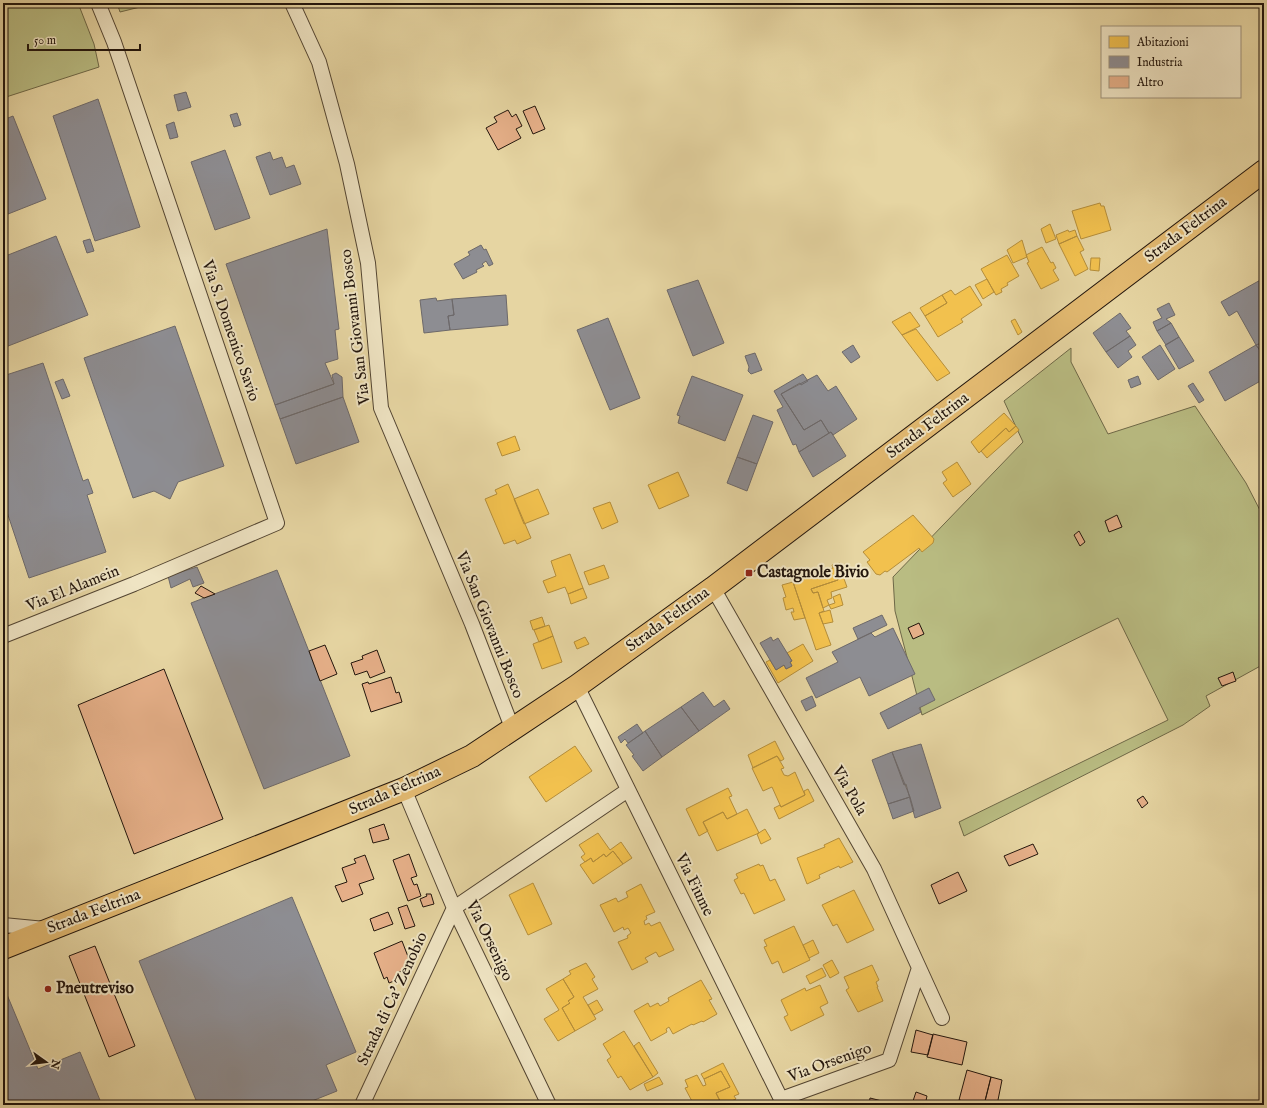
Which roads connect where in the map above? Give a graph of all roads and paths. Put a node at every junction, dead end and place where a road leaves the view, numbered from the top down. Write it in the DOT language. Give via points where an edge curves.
graph roads {
  1 [pos="98,3"];
  2 [pos="292,3"];
  3 [pos="1264,171"];
  4 [pos="134,584"];
  5 [pos="713,588"];
  6 [pos="3,636"];
  7 [pos="577,686"];
  8 [pos="513,730"];
  9 [pos="404,789"];
  10 [pos="628,790"];
  11 [pos="454,908"];
  12 [pos="3,925"];
  13 [pos="50,929"];
  14 [pos="3,948"];
  15 [pos="919,968"];
  16 [pos="942,1018"];
  17 [pos="781,1099"];
  18 [pos="362,1105"];
  19 [pos="549,1105"];
  1 -- 4 [label="street, Via S. Domenico Savio" via="114,42 277,523"];
  2 -- 8 [label="street, Via San Giovanni Bosco" via="320,62 347,164 368,264 381,408 472,624"];
  3 -- 5 [label="main road, Strada Feltrina"];
  4 -- 6 [label="street, Via El Alamein"];
  5 -- 7 [label="main road, Strada Feltrina"];
  5 -- 15 [label="street, Via Pola" via="874,869"];
  7 -- 8 [label="main road, Strada Feltrina"];
  7 -- 10 [label="street, Via Fiume"];
  8 -- 9 [label="main road, Strada Feltrina" via="472,756"];
  9 -- 11 [label="street, Via Orsenigo"];
  9 -- 13 [label="main road, Strada Feltrina"];
  10 -- 11 [label="street"];
  10 -- 17 [label="street, Via Fiume"];
  11 -- 18 [label="street, Strada di Ca' Zenobio"];
  11 -- 19 [label="street, Via Orsenigo"];
  12 -- 13 [label="street"];
  13 -- 14 [label="main road, Strada Feltrina"];
  15 -- 16 [label="street, Via Pola"];
  15 -- 17 [label="street, Via Orsenigo" via="889,1060"];
}
